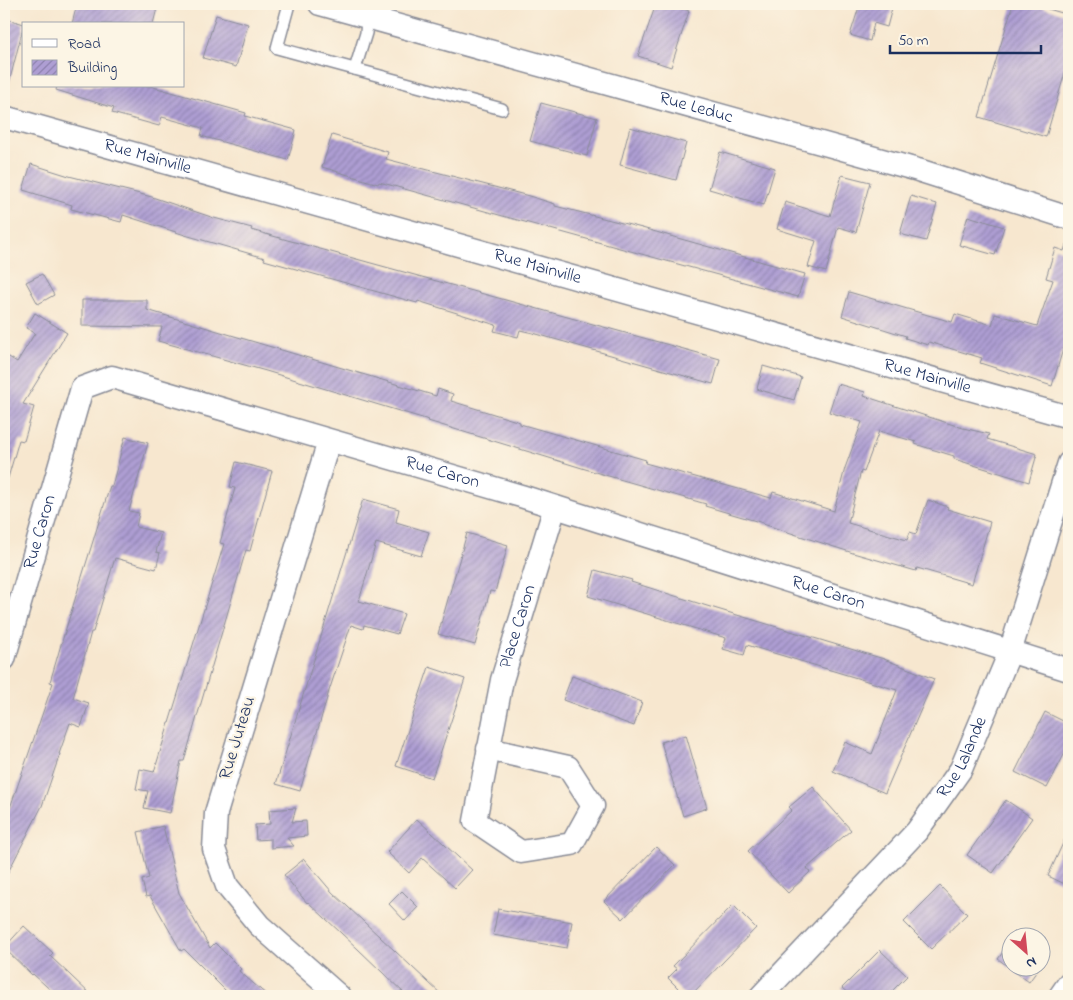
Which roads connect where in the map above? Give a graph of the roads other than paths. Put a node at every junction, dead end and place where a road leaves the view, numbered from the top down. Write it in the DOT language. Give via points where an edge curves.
graph roads {
  1 [pos="289,4"];
  2 [pos="324,4"];
  3 [pos="367,10"];
  4 [pos="355,69"];
  5 [pos="502,109"];
  6 [pos="4,117"];
  7 [pos="1069,218"];
  8 [pos="1069,417"];
  9 [pos="330,441"];
  10 [pos="1069,463"];
  11 [pos="555,507"];
  12 [pos="1010,652"];
  13 [pos="4,659"];
  14 [pos="1069,670"];
  15 [pos="488,749"];
  16 [pos="1069,983"];
  17 [pos="338,996"];
  18 [pos="761,996"];
  19 [pos="1060,996"];
  1 -- 4 [label="lane" via="277,48"];
  2 -- 3 [label="street, Rue Leduc"];
  3 -- 4 [label="lane" via="366,34"];
  3 -- 7 [label="street, Rue Leduc" via="918,170"];
  4 -- 5 [label="lane"];
  6 -- 8 [label="street, Rue Mainville"];
  9 -- 11 [label="street, Rue Caron"];
  9 -- 13 [label="street, Rue Caron" via="112,377 82,388"];
  9 -- 17 [label="street, Rue Juteau" via="216,813 214,848 227,886 259,925"];
  10 -- 12 [label="street, Rue Lalande"];
  11 -- 12 [label="street, Rue Caron"];
  11 -- 15 [label="street, Place Caron" via="502,680"];
  12 -- 14 [label="street, Rue Caron"];
  12 -- 18 [label="street, Rue Lalande" via="960,769 917,831"];
  15 -- 15 [label="street, Place Caron" via="568,767 593,806 572,844 521,852 475,821"];
  16 -- 19 [label="street"];
}
